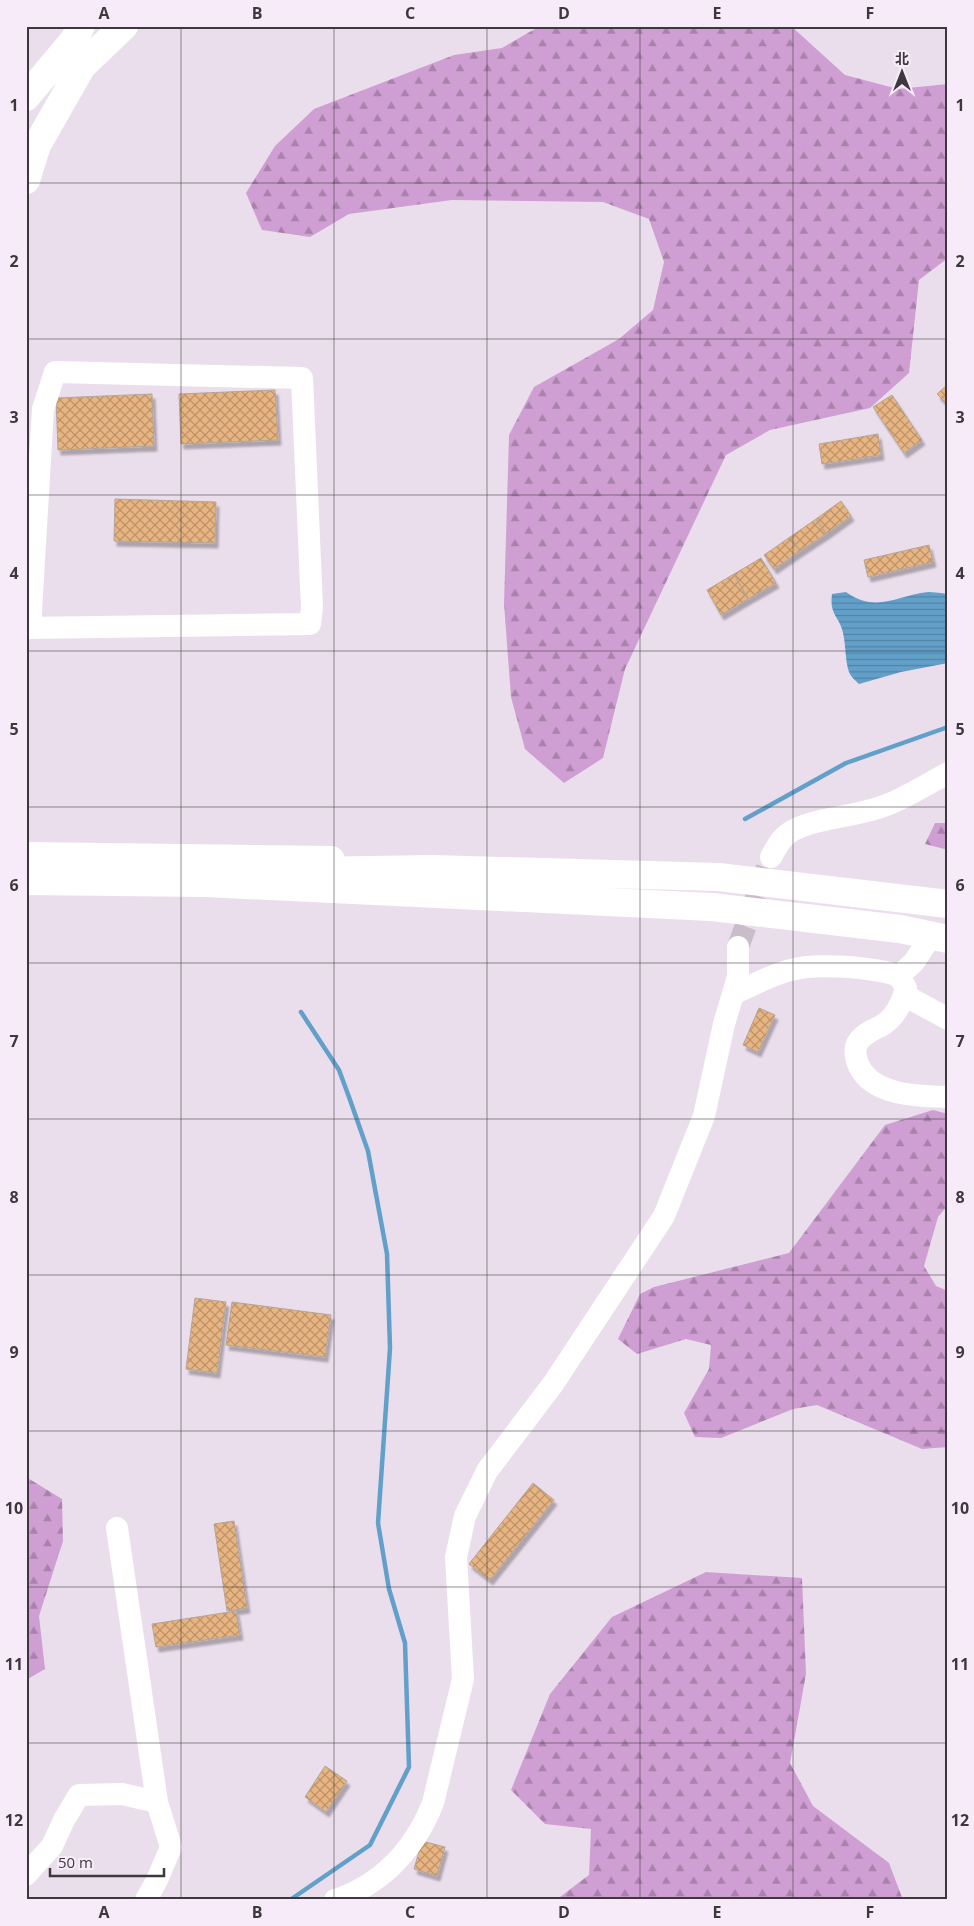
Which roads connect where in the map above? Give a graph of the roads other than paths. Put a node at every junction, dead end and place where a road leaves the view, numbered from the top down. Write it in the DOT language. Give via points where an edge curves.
graph roads {
  1 [pos="81,26"];
  2 [pos="101,26"];
  3 [pos="124,26"];
  4 [pos="82,66"];
  5 [pos="26,97"];
  6 [pos="26,180"];
  7 [pos="28,628"];
  8 [pos="948,773"];
  9 [pos="26,856"];
  10 [pos="770,857"];
  11 [pos="26,868"];
  12 [pos="26,881"];
  13 [pos="431,882"];
  14 [pos="26,895"];
  15 [pos="948,904"];
  16 [pos="939,938"];
  17 [pos="738,947"];
  18 [pos="902,985"];
  19 [pos="733,994"];
  20 [pos="948,1019"];
  21 [pos="948,1097"];
  22 [pos="117,1528"];
  23 [pos="157,1802"];
  24 [pos="26,1875"];
  25 [pos="146,1900"];
  26 [pos="335,1900"];
  1 -- 5 [label="highway" via="74,40"];
  2 -- 4 [label="highway"];
  3 -- 4 [label="highway"];
  4 -- 6 [label="highway" via="37,145"];
  7 -- 7 [label="street" via="310,624 312,607 302,378 55,372 43,409"];
  8 -- 10 [label="street" via="889,804 856,815 811,823 789,832"];
  9 -- 13 [label="highway" via="352,860"];
  11 -- 13 [label="highway" via="220,872"];
  12 -- 13 [label="highway"];
  13 -- 14 [label="highway" via="312,898"];
  13 -- 15 [label="highway" via="718,877"];
  13 -- 16 [label="highway" via="712,907 900,929"];
  16 -- 18 [label="street" via="914,962"];
  17 -- 19 [label="street" via="738,977"];
  18 -- 19 [label="street" via="883,970 809,968 788,970"];
  18 -- 20 [label="street"];
  18 -- 21 [label="street" via="894,1015 868,1032 857,1044 856,1059 862,1072 874,1084 914,1095"];
  19 -- 26 [label="street" via="704,1116 664,1216 553,1384 487,1471 465,1516 456,1557 463,1679 426,1820 417,1837 392,1866 363,1888"];
  22 -- 23 [label="street"];
  23 -- 24 [label="street" via="122,1794 79,1795 52,1846"];
  23 -- 25 [label="street" via="171,1847"];
}
